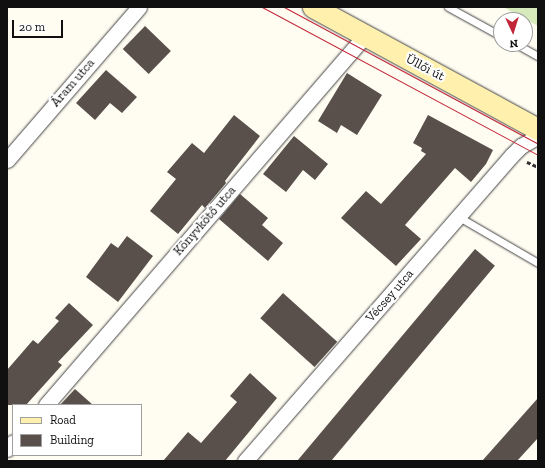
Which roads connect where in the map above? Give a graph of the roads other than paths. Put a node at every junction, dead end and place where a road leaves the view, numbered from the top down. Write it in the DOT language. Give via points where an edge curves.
graph roads {
  1 [pos="139,7"];
  2 [pos="312,7"];
  3 [pos="448,7"];
  4 [pos="493,32"];
  5 [pos="365,36"];
  6 [pos="538,129"];
  7 [pos="538,136"];
  8 [pos="7,160"];
  9 [pos="459,217"];
  10 [pos="538,263"];
  11 [pos="47,404"];
  12 [pos="245,461"];
  1 -- 8 [label="street, Áram utca"];
  2 -- 5 [label="main road, Üllői út"];
  3 -- 4 [label="lane"];
  5 -- 6 [label="main road, Üllői út"];
  5 -- 11 [label="street, Könyvkötő utca"];
  7 -- 9 [label="street, Vécsey utca" via="521,146"];
  9 -- 10 [label="lane"];
  9 -- 12 [label="street, Vécsey utca"];
}
